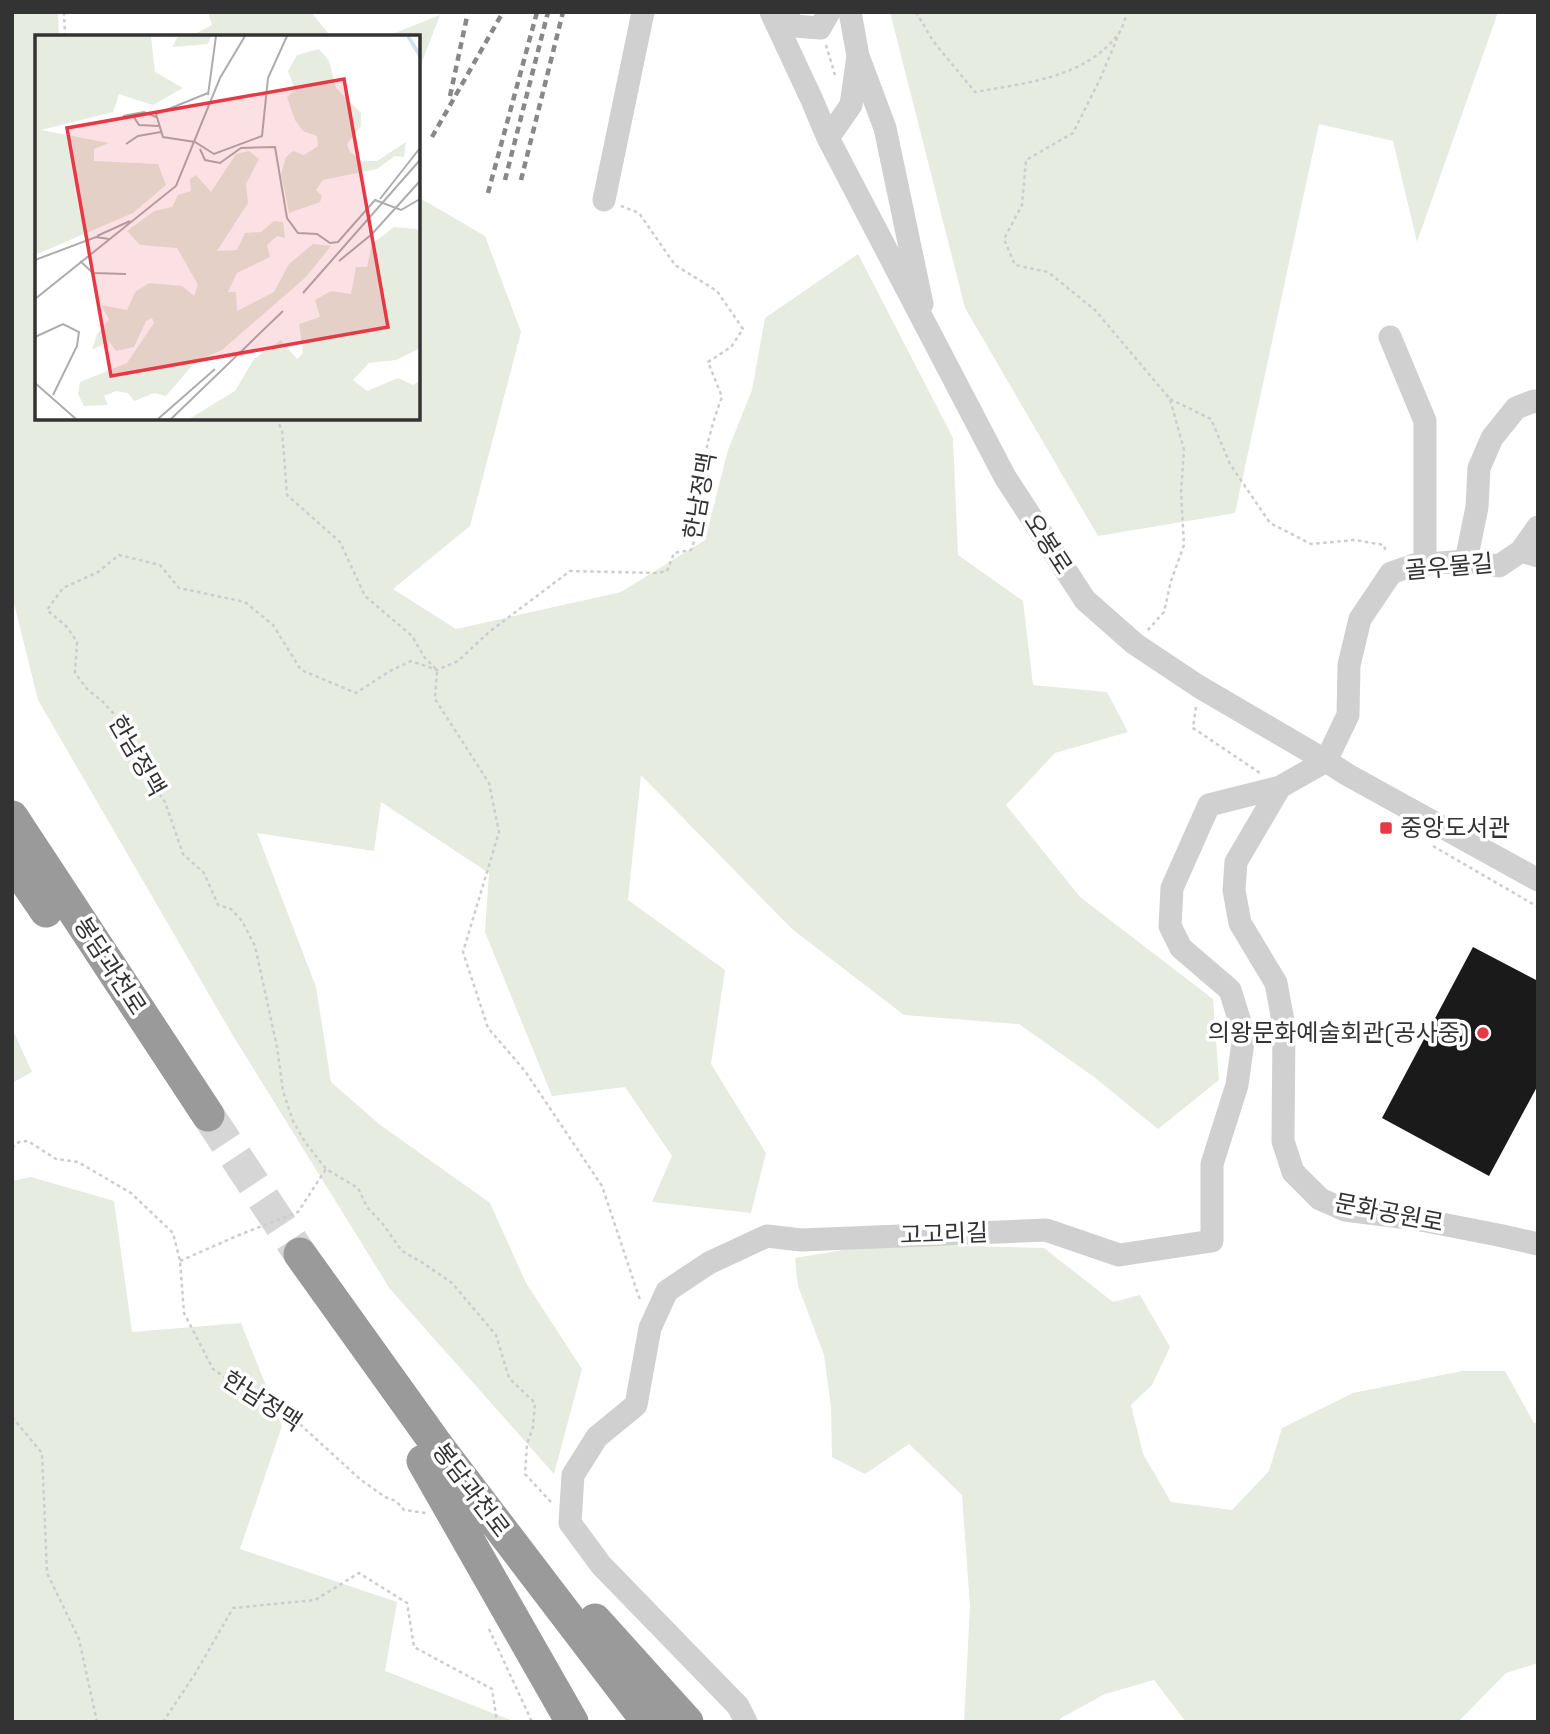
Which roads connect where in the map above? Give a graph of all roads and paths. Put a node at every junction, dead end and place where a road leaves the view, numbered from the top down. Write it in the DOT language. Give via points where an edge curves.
graph roads {
  1 [pos="64,12"];
  2 [pos="643,12"];
  3 [pos="771,12"];
  4 [pos="782,12"];
  5 [pos="829,12"];
  6 [pos="850,12"];
  7 [pos="916,12"];
  8 [pos="1127,12"];
  9 [pos="1120,31"];
  10 [pos="65,35"];
  11 [pos="858,56"];
  12 [pos="828,138"];
  13 [pos="604,200"];
  14 [pos="928,331"];
  15 [pos="1390,337"];
  16 [pos="1170,399"];
  17 [pos="1538,402"];
  18 [pos="277,420"];
  19 [pos="1538,527"];
  20 [pos="1530,553"];
  21 [pos="1466,561"];
  22 [pos="1425,564"];
  23 [pos="1391,573"];
  24 [pos="1135,644"];
  25 [pos="437,670"];
  26 [pos="1199,686"];
  27 [pos="1326,761"];
  28 [pos="1280,787"];
  29 [pos="12,803"];
  30 [pos="12,817"];
  31 [pos="1433,846"];
  32 [pos="27,862"];
  33 [pos="1538,880"];
  34 [pos="1538,907"];
  35 [pos="198,1121"];
  36 [pos="12,1147"];
  37 [pos="326,1169"];
  38 [pos="1538,1244"];
  39 [pos="290,1260"];
  40 [pos="180,1261"];
  41 [pos="650,1328"];
  42 [pos="12,1417"];
  43 [pos="431,1455"];
  44 [pos="427,1514"];
  45 [pos="570,1523"];
  46 [pos="485,1621"];
  47 [pos="97,1722"];
  48 [pos="163,1722"];
  49 [pos="497,1722"];
  50 [pos="532,1722"];
  51 [pos="572,1722"];
  52 [pos="619,1722"];
  53 [pos="648,1722"];
  54 [pos="687,1722"];
  55 [pos="746,1722"];
  1 -- 10 [label="path"];
  2 -- 13 [label="street"];
  3 -- 12 [label="street, 오봉로"];
  4 -- 5 [label="street" via="795,26 820,28"];
  6 -- 11 [label="street"];
  7 -- 9 [label="path" via="933,41 975,92 1048,79 1094,58"];
  8 -- 9 [label="path"];
  9 -- 16 [label="path" via="1073,134 1026,160 1022,205 1004,239 1015,265 1048,272 1095,310"];
  11 -- 12 [label="street" via="851,105"];
  11 -- 14 [label="street" via="885,128"];
  12 -- 14 [label="street, 오봉로"];
  13 -- 25 [label="path, 한남정맥" via="639,213 675,265 717,291 743,329 731,347 708,362 722,397 700,488 695,539 691,550 674,553 667,571 570,571 458,660"];
  14 -- 24 [label="street, 오봉로" via="1004,477 1085,600"];
  15 -- 22 [label="street" via="1425,421"];
  16 -- 23 [label="path" via="1211,419 1230,464 1270,523 1311,544 1354,540 1384,545"];
  16 -- 24 [label="path" via="1184,450 1184,545 1164,612"];
  17 -- 21 [label="street" via="1516,408 1492,438 1479,468 1477,508"];
  18 -- 25 [label="path" via="288,495 340,541 365,596 412,636"];
  19 -- 20 [label="street"];
  20 -- 21 [label="street, 골우물길" via="1499,566"];
  21 -- 22 [label="street, 골우물길"];
  22 -- 23 [label="street, 골우물길"];
  23 -- 27 [label="street, 골우물길" via="1360,619 1349,665 1348,715"];
  24 -- 26 [label="street, 오봉로"];
  25 -- 37 [label="path, 한남정맥" via="411,661 356,693 300,670 273,625 245,602 179,588 160,565 118,555 98,572 63,588 47,610 77,642 75,673 123,724 126,746 165,802 183,854 204,873 218,905 242,920 255,946 283,1091 293,1121"];
  25 -- 41 [label="path" via="435,699 489,783 499,832 463,952 471,978 488,1028 525,1071 602,1186"];
  26 -- 27 [label="street, 오봉로"];
  26 -- 28 [label="path" via="1194,728"];
  27 -- 28 [label="street"];
  27 -- 33 [label="street, 오봉로"];
  28 -- 38 [label="street, 문화공원로" via="1236,862 1234,890 1240,923 1276,983 1284,1026 1283,1141 1293,1172 1320,1199 1345,1210"];
  28 -- 41 [label="street, 고고리길" via="1209,805 1172,888 1170,926 1181,948 1230,990 1244,1035 1237,1085 1212,1164 1212,1241 1119,1255 1046,1230 801,1240 767,1236 667,1291"];
  29 -- 32 [label="highway"];
  30 -- 32 [label="highway, 봉담과천로"];
  31 -- 34 [label="path"];
  32 -- 35 [label="highway, 봉담과천로"];
  36 -- 40 [label="path, 한남정맥" via="28,1141 56,1159 78,1162 131,1193 173,1233"];
  37 -- 40 [label="path" via="298,1212"];
  37 -- 45 [label="path, 한남정맥" via="358,1188 367,1207 402,1251 452,1283 496,1335 509,1378 535,1404 525,1474"];
  39 -- 43 [label="highway, 봉담과천로"];
  40 -- 44 [label="path, 한남정맥" via="184,1313 213,1369 268,1408 293,1418 361,1480 396,1500 404,1510"];
  41 -- 45 [label="street, 고고리길" via="636,1405 597,1437 573,1475"];
  42 -- 47 [label="path" via="42,1453 47,1573 79,1639"];
  43 -- 51 [label="highway"];
  43 -- 52 [label="highway, 봉담과천로"];
  43 -- 53 [label="highway, 봉담과천로"];
  43 -- 54 [label="highway"];
  45 -- 55 [label="street" via="601,1565 738,1706"];
  46 -- 50 [label="path"];
  48 -- 49 [label="path" via="233,1608 315,1600 359,1573 407,1603 414,1647 492,1689"];
}
